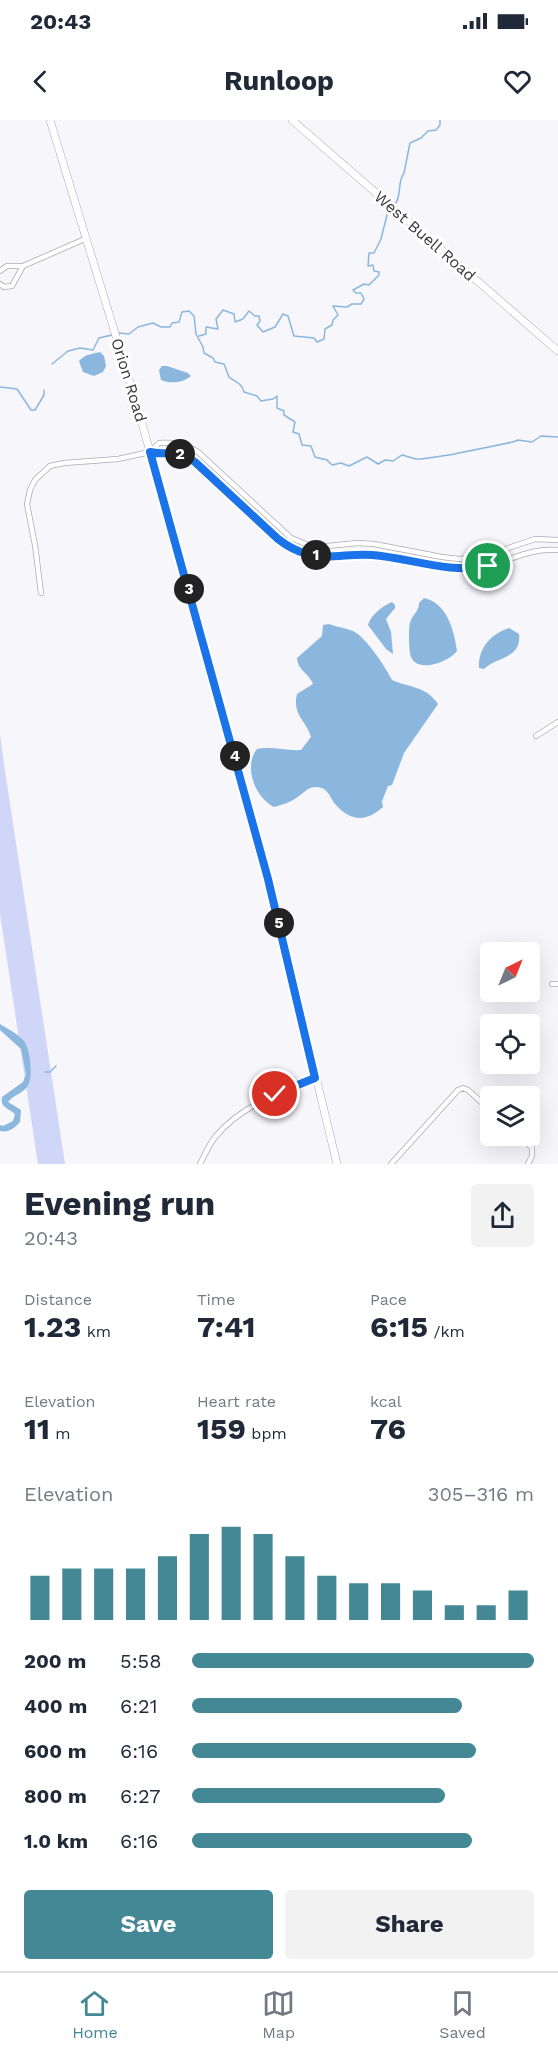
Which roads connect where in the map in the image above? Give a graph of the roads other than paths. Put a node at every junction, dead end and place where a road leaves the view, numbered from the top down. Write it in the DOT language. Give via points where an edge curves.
graph roads {
  1 [pos="50,120"];
  2 [pos="292,120"];
  3 [pos="87,238"];
  4 [pos="23,266"];
  5 [pos="0,271"];
  6 [pos="0,284"];
  7 [pos="558,351"];
  8 [pos="180,443"];
  9 [pos="150,452"];
  10 [pos="179,454"];
  11 [pos="214,466"];
  12 [pos="208,473"];
  13 [pos="287,534"];
  14 [pos="558,540"];
  15 [pos="281,541"];
  16 [pos="396,548"];
  17 [pos="558,550"];
  18 [pos="394,558"];
  19 [pos="475,558"];
  20 [pos="478,568"];
  21 [pos="41,593"];
  22 [pos="558,722"];
  23 [pos="536,736"];
  24 [pos="315,1078"];
  25 [pos="480,1101"];
  26 [pos="530,1146"];
  27 [pos="200,1164"];
  28 [pos="337,1164"];
  29 [pos="391,1164"];
  30 [pos="528,1164"];
  1 -- 3 [label="main road, Orion Road"];
  2 -- 7 [label="main road, West Buell Road"];
  3 -- 4 [label="street"];
  3 -- 9 [label="main road, Orion Road"];
  4 -- 5 [label="street" via="8,266"];
  4 -- 6 [label="street" via="12,286"];
  8 -- 9 [label="street" via="159,443"];
  8 -- 10 [label="street"];
  8 -- 11 [label="street"];
  9 -- 10 [label="street"];
  9 -- 21 [label="street" via="50,466 35,480 27,504"];
  9 -- 24 [label="main road, Orion Road" via="268,879"];
  10 -- 12 [label="street"];
  11 -- 12 [label="street"];
  11 -- 13 [label="street"];
  12 -- 15 [label="street"];
  13 -- 15 [label="street"];
  13 -- 16 [label="street" via="317,547 358,543"];
  14 -- 19 [label="street" via="535,539"];
  15 -- 18 [label="street" via="308,554"];
  16 -- 18 [label="street"];
  16 -- 19 [label="street" via="441,557"];
  17 -- 20 [label="street" via="537,550"];
  18 -- 20 [label="street" via="442,568"];
  19 -- 20 [label="street"];
  22 -- 23 [label="street"];
  24 -- 27 [label="street" via="245,1111 214,1138"];
  24 -- 28 [label="main road, Orion Road"];
  25 -- 29 [label="street" via="468,1090 458,1090"];
  26 -- 30 [label="street" via="532,1156"];
}
